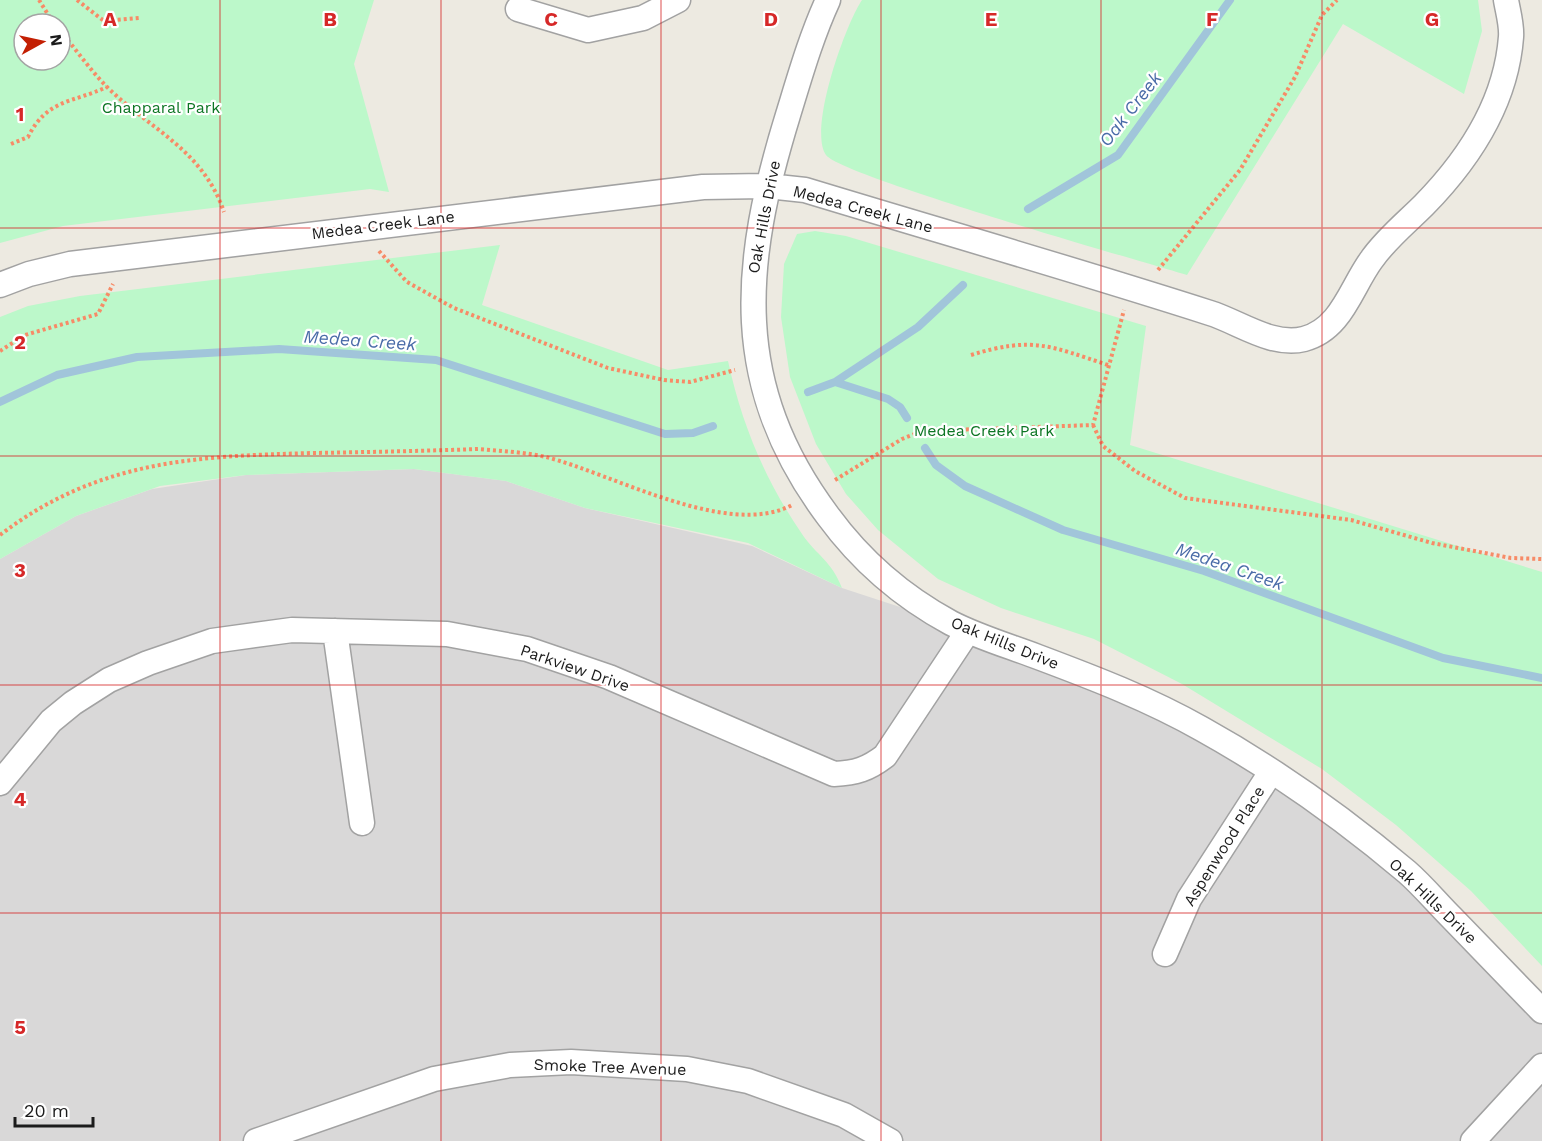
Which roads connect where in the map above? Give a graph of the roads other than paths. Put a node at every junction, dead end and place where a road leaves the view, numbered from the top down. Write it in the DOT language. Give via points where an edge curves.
graph roads {
  1 [pos="678,0"];
  2 [pos="828,0"];
  3 [pos="1506,0"];
  4 [pos="518,9"];
  5 [pos="768,186"];
  6 [pos="0,285"];
  7 [pos="968,630"];
  8 [pos="335,631"];
  9 [pos="1271,772"];
  10 [pos="0,783"];
  11 [pos="362,823"];
  12 [pos="1165,954"];
  13 [pos="1542,1011"];
  14 [pos="1542,1066"];
  15 [pos="256,1141"];
  16 [pos="890,1141"];
  17 [pos="1473,1141"];
  1 -- 4 [label="street" via="643,18 588,30"];
  2 -- 5 [label="street, Oak Hills Drive" via="816,26"];
  3 -- 5 [label="street, Medea Creek Lane" via="1511,35 1507,61 1480,135 1452,176 1372,258 1335,322 1304,339 1271,338 1227,318 1116,283 805,190"];
  5 -- 6 [label="street, Medea Creek Lane" via="704,186 70,264"];
  5 -- 7 [label="street, Oak Hills Drive" via="753,273 752,319 757,364 793,465 848,543 896,588"];
  7 -- 8 [label="street, Parkview Drive" via="885,756 871,767 834,774 609,677 527,649 447,634"];
  7 -- 9 [label="street, Oak Hills Drive" via="1134,693"];
  8 -- 10 [label="street, Parkview Drive" via="254,633 212,641 109,680 51,721"];
  8 -- 11 [label="street"];
  9 -- 12 [label="street, Aspenwood Place" via="1189,899"];
  9 -- 13 [label="street, Oak Hills Drive" via="1317,802 1409,874"];
  14 -- 17 [label="street"];
  15 -- 16 [label="street, Smoke Tree Avenue" via="434,1079 510,1065 571,1062 687,1069 748,1081 844,1115"];
}
